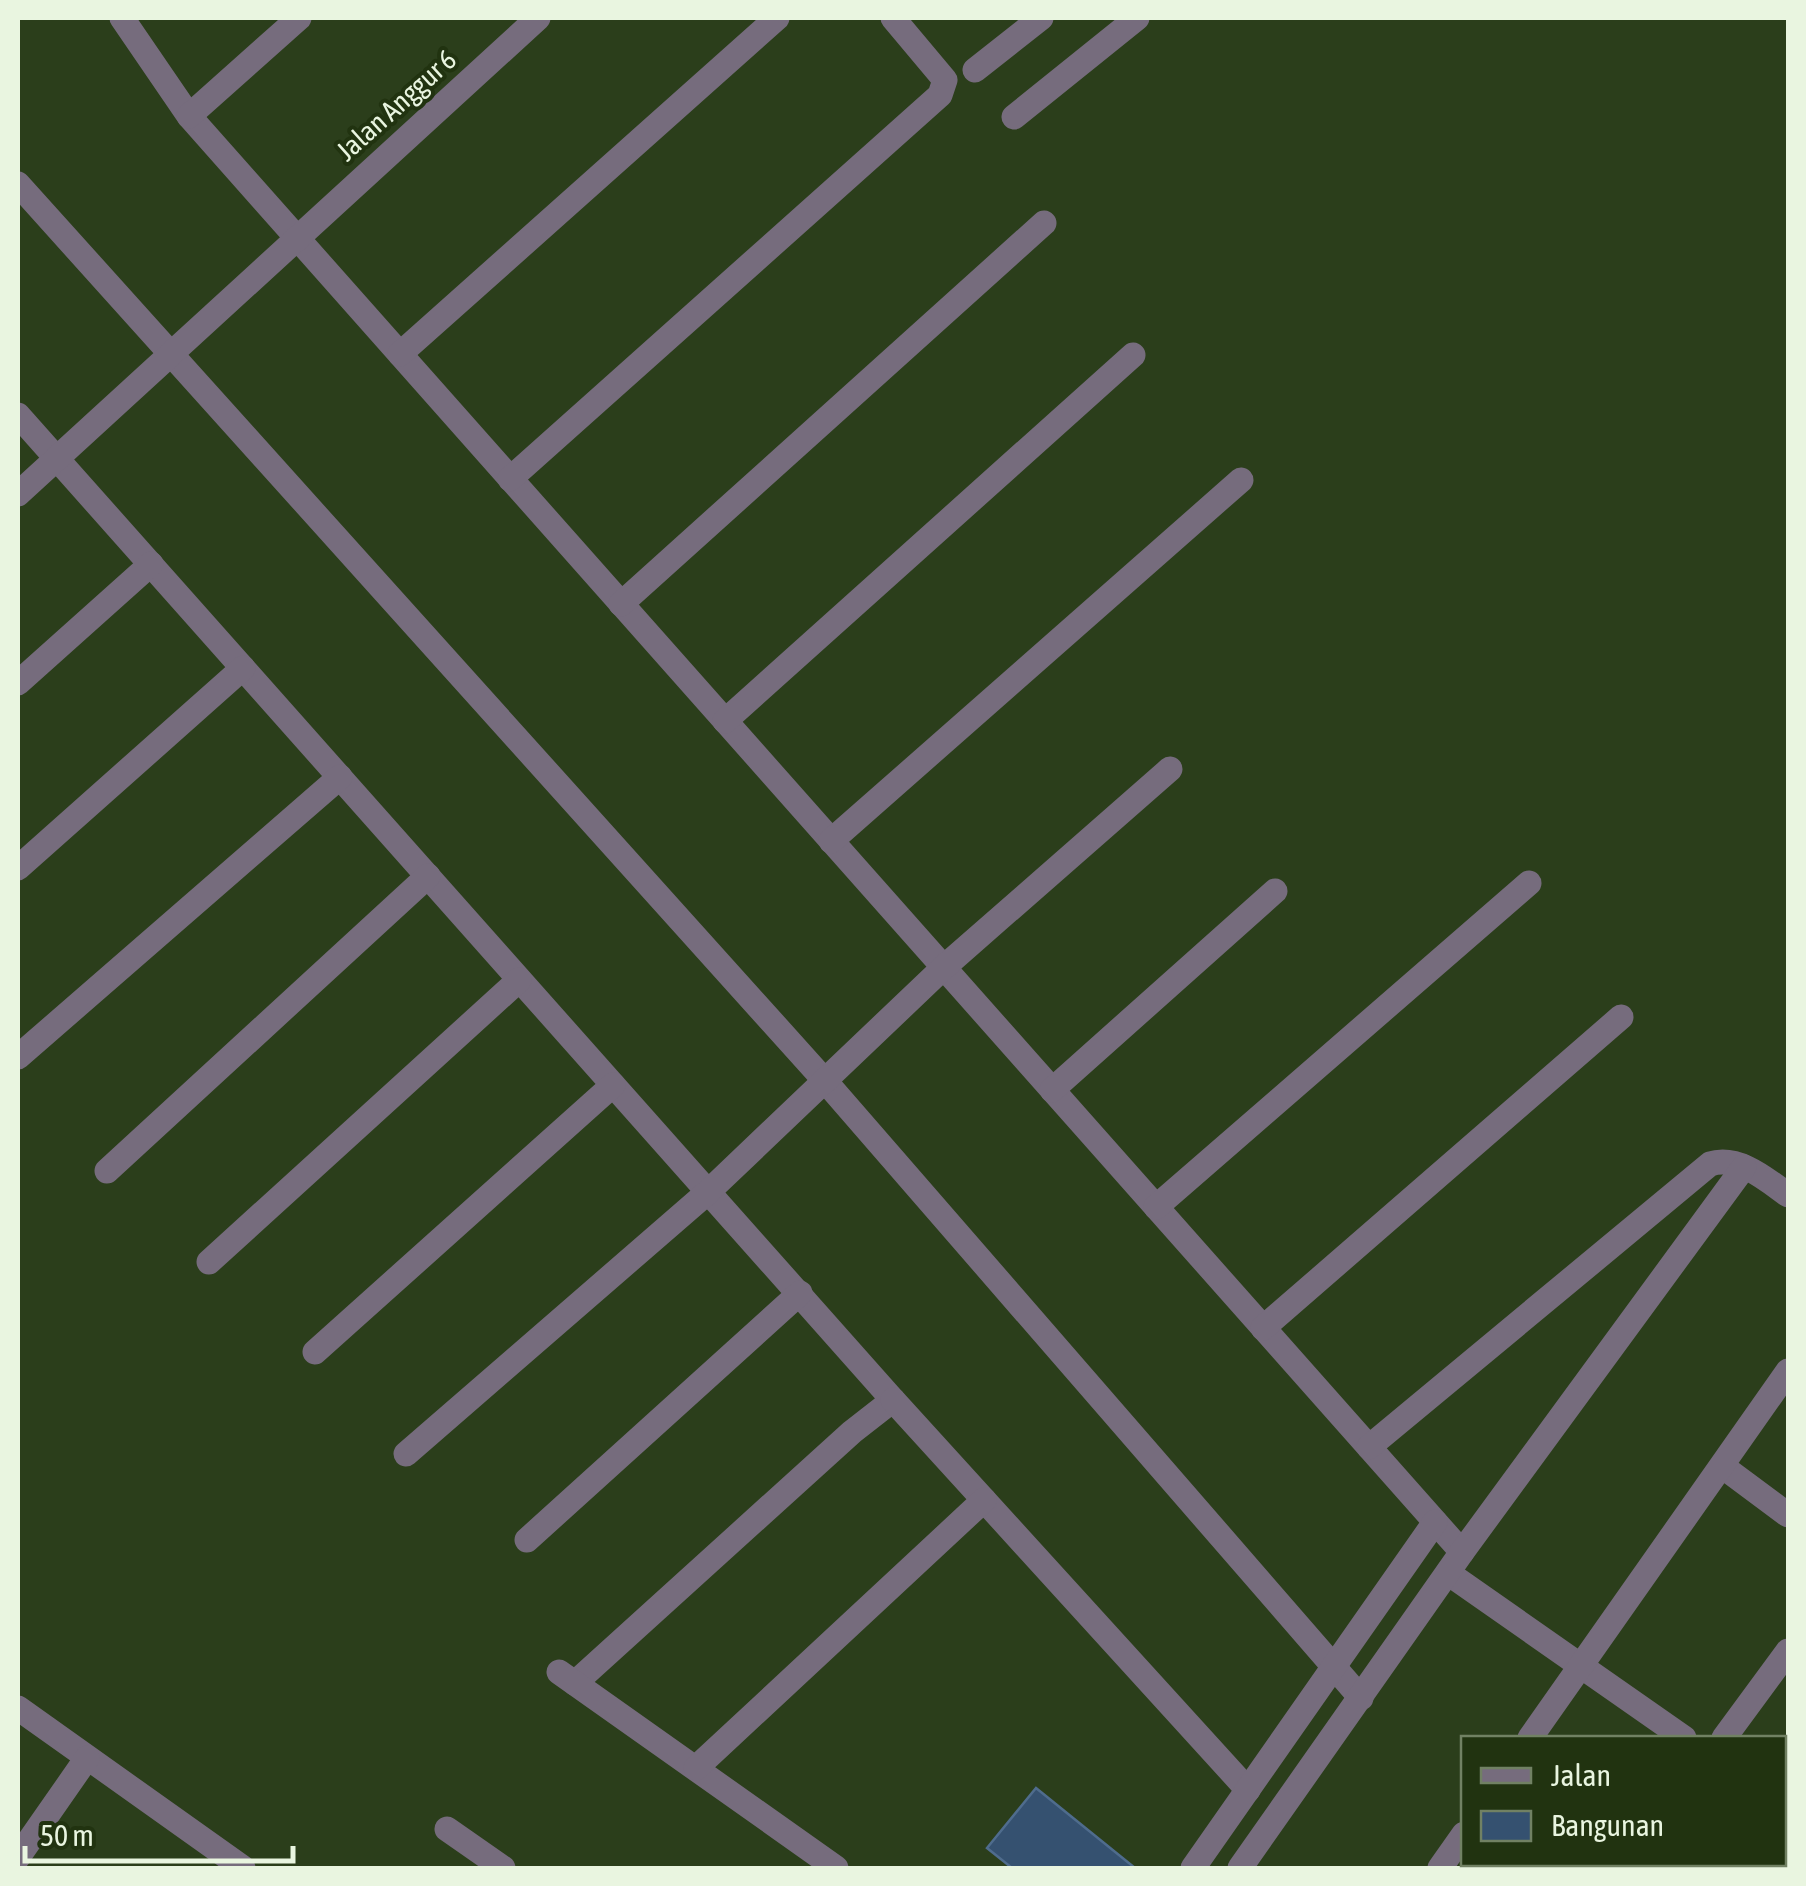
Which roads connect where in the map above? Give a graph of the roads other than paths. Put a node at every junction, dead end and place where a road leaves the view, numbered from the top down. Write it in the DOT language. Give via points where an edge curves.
graph roads {
  1 [pos="122,18"];
  2 [pos="298,18"];
  3 [pos="538,18"];
  4 [pos="777,18"];
  5 [pos="893,18"];
  6 [pos="1040,18"];
  7 [pos="1138,18"];
  8 [pos="1108,26"];
  9 [pos="975,70"];
  10 [pos="189,116"];
  11 [pos="1014,117"];
  12 [pos="18,184"];
  13 [pos="1044,224"];
  14 [pos="295,237"];
  15 [pos="400,354"];
  16 [pos="1134,355"];
  17 [pos="172,356"];
  18 [pos="18,415"];
  19 [pos="57,459"];
  20 [pos="510,479"];
  21 [pos="1241,480"];
  22 [pos="18,494"];
  23 [pos="151,564"];
  24 [pos="621,604"];
  25 [pos="242,668"];
  26 [pos="18,683"];
  27 [pos="724,721"];
  28 [pos="1170,768"];
  29 [pos="340,778"];
  30 [pos="832,841"];
  31 [pos="18,868"];
  32 [pos="428,876"];
  33 [pos="1529,883"];
  34 [pos="1275,892"];
  35 [pos="944,968"];
  36 [pos="519,980"];
  37 [pos="1621,1017"];
  38 [pos="18,1057"];
  39 [pos="826,1082"];
  40 [pos="613,1086"];
  41 [pos="1052,1090"];
  42 [pos="1744,1166"];
  43 [pos="107,1171"];
  44 [pos="708,1192"];
  45 [pos="1788,1195"];
  46 [pos="1156,1207"];
  47 [pos="209,1262"];
  48 [pos="800,1293"];
  49 [pos="1264,1328"];
  50 [pos="315,1352"];
  51 [pos="1788,1371"];
  52 [pos="894,1400"];
  53 [pos="1369,1447"];
  54 [pos="406,1454"];
  55 [pos="1722,1466"];
  56 [pos="984,1500"];
  57 [pos="1788,1515"];
  58 [pos="1435,1522"];
  59 [pos="527,1540"];
  60 [pos="1455,1563"];
  61 [pos="1788,1652"];
  62 [pos="1580,1666"];
  63 [pos="1334,1668"];
  64 [pos="1360,1698"];
  65 [pos="18,1708"];
  66 [pos="1531,1736"];
  67 [pos="1681,1736"];
  68 [pos="1725,1736"];
  69 [pos="88,1758"];
  70 [pos="696,1768"];
  71 [pos="1248,1790"];
  72 [pos="447,1829"];
  73 [pos="1461,1838"];
  74 [pos="18,1857"];
  75 [pos="228,1864"];
  76 [pos="503,1868"];
  77 [pos="836,1868"];
  78 [pos="1193,1868"];
  79 [pos="1240,1868"];
  80 [pos="1440,1868"];
  1 -- 10 [label="street"];
  2 -- 10 [label="street"];
  3 -- 14 [label="street, Jalan Anggur 6"];
  4 -- 15 [label="street"];
  5 -- 20 [label="street" via="944,80 940,95"];
  6 -- 9 [label="street"];
  7 -- 8 [label="street"];
  8 -- 11 [label="street"];
  10 -- 14 [label="street"];
  12 -- 17 [label="street"];
  13 -- 24 [label="street"];
  14 -- 15 [label="street"];
  14 -- 17 [label="street, Jalan Anggur 6"];
  15 -- 20 [label="street"];
  16 -- 27 [label="street"];
  17 -- 19 [label="street, Jalan Anggur 6"];
  17 -- 39 [label="street"];
  18 -- 19 [label="street"];
  19 -- 22 [label="street, Jalan Anggur 6"];
  19 -- 23 [label="street"];
  20 -- 24 [label="street"];
  21 -- 30 [label="street"];
  23 -- 25 [label="street"];
  23 -- 26 [label="street"];
  24 -- 27 [label="street"];
  25 -- 29 [label="street"];
  25 -- 31 [label="street"];
  27 -- 30 [label="street"];
  28 -- 35 [label="street"];
  29 -- 32 [label="street"];
  29 -- 38 [label="street"];
  30 -- 35 [label="street"];
  32 -- 36 [label="street"];
  32 -- 43 [label="street"];
  33 -- 46 [label="street"];
  34 -- 41 [label="street"];
  35 -- 39 [label="street"];
  35 -- 41 [label="street"];
  36 -- 40 [label="street"];
  36 -- 47 [label="street"];
  37 -- 49 [label="street"];
  39 -- 44 [label="street"];
  39 -- 63 [label="street"];
  40 -- 44 [label="street"];
  40 -- 50 [label="street"];
  41 -- 46 [label="street"];
  42 -- 45 [label="street"];
  42 -- 53 [label="street" via="1722,1160 1695,1174"];
  42 -- 60 [label="street"];
  44 -- 48 [label="street"];
  44 -- 54 [label="street"];
  46 -- 49 [label="street"];
  48 -- 52 [label="street"];
  48 -- 59 [label="street"];
  49 -- 53 [label="street"];
  51 -- 55 [label="street"];
  52 -- 56 [label="street"];
  52 -- 70 [label="street" via="567,1677"];
  53 -- 58 [label="street"];
  55 -- 57 [label="street"];
  55 -- 62 [label="street"];
  56 -- 70 [label="street"];
  56 -- 71 [label="street"];
  58 -- 60 [label="street"];
  58 -- 63 [label="street"];
  60 -- 62 [label="street"];
  60 -- 64 [label="street"];
  61 -- 68 [label="street"];
  62 -- 66 [label="street"];
  62 -- 67 [label="street"];
  63 -- 64 [label="street"];
  63 -- 71 [label="street"];
  64 -- 79 [label="street"];
  65 -- 69 [label="street"];
  69 -- 74 [label="street"];
  69 -- 75 [label="street"];
  70 -- 77 [label="street"];
  71 -- 78 [label="street"];
  72 -- 76 [label="street"];
  73 -- 80 [label="street"];
}
